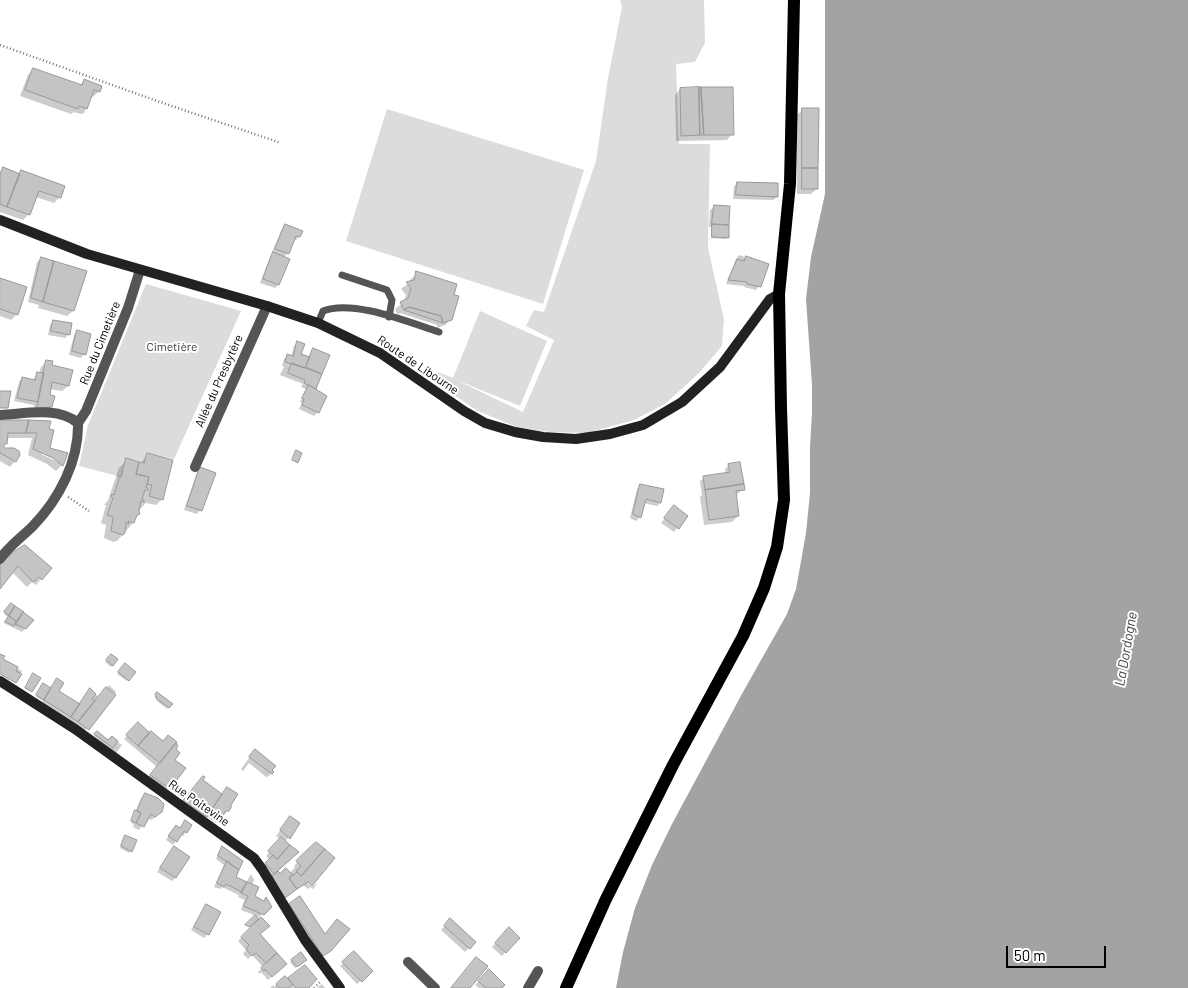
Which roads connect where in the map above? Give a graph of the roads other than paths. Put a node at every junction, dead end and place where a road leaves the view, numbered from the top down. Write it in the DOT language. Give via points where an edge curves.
graph roads {
  1 [pos="794,0"];
  2 [pos="0,220"];
  3 [pos="140,270"];
  4 [pos="342,275"];
  5 [pos="779,294"];
  6 [pos="267,306"];
  7 [pos="389,317"];
  8 [pos="318,323"];
  9 [pos="439,332"];
  10 [pos="0,415"];
  11 [pos="78,423"];
  12 [pos="195,467"];
  13 [pos="0,559"];
  14 [pos="0,681"];
  15 [pos="408,962"];
  16 [pos="538,971"];
  17 [pos="340,988"];
  18 [pos="435,988"];
  19 [pos="528,988"];
  20 [pos="566,988"];
  1 -- 5 [label="main road" via="790,184"];
  2 -- 3 [label="street, Route de Libourne" via="87,254"];
  3 -- 6 [label="street, Route de Libourne"];
  3 -- 11 [label="street, Rue du Cimetière" via="121,325 86,411"];
  4 -- 7 [label="lane" via="387,290 392,300"];
  5 -- 8 [label="street, Route de Libourne" via="770,299 720,367 682,402 643,425 576,439 543,437 485,423 380,352"];
  5 -- 20 [label="main road" via="784,500 777,547 767,580 743,636 606,899"];
  6 -- 8 [label="street, Route de Libourne"];
  6 -- 12 [label="street, Allée du Presbytère"];
  7 -- 8 [label="lane" via="347,307 332,307 323,311"];
  7 -- 9 [label="lane"];
  10 -- 11 [label="street" via="46,412 71,417"];
  11 -- 13 [label="street" via="78,438 69,471 52,503"];
  14 -- 17 [label="street, Rue Poitevine" via="75,729 254,858 305,940"];
  15 -- 18 [label="street"];
  16 -- 19 [label="street"];
}
